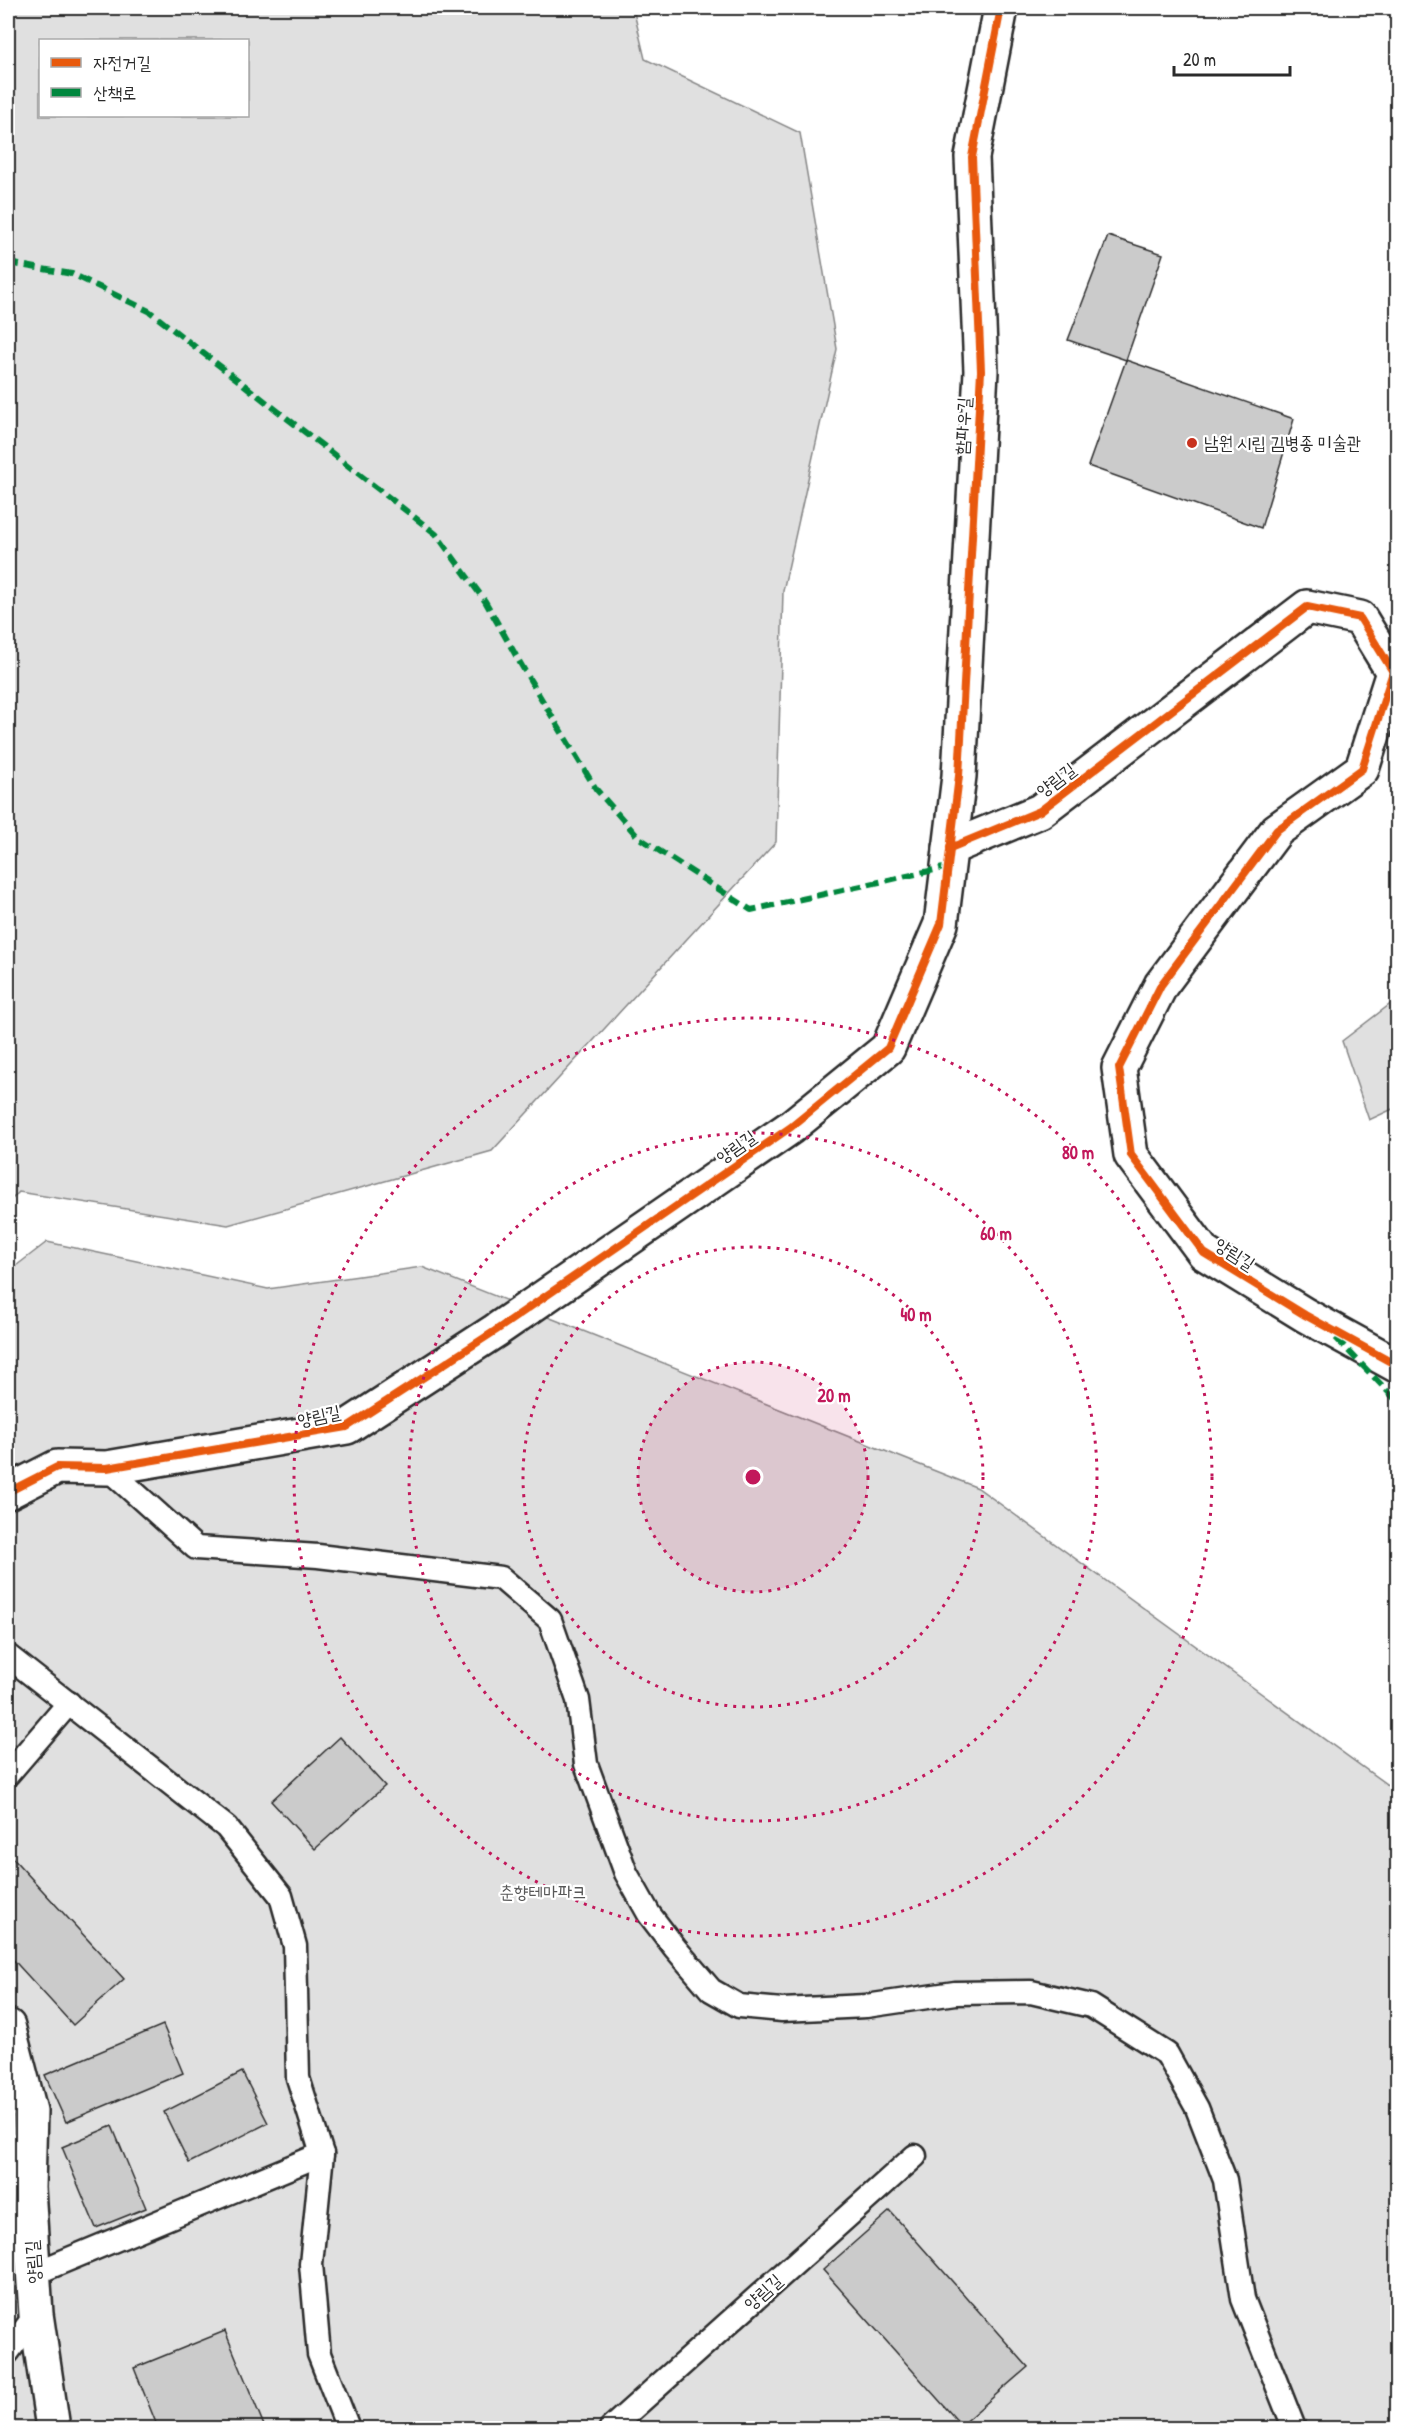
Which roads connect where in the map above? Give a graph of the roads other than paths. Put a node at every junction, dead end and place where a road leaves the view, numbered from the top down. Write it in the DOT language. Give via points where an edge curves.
graph roads {
  1 [pos="1000,8"];
  2 [pos="950,848"];
  3 [pos="1398,1366"];
  4 [pos="107,1468"];
  5 [pos="8,1492"];
  6 [pos="8,1656"];
  7 [pos="69,1703"];
  8 [pos="8,1774"];
  9 [pos="8,2026"];
  10 [pos="322,2154"];
  11 [pos="915,2156"];
  12 [pos="33,2274"];
  13 [pos="36,2314"];
  14 [pos="8,2352"];
  15 [pos="53,2428"];
  16 [pos="348,2428"];
  17 [pos="611,2428"];
  18 [pos="1294,2428"];
  1 -- 2 [label="street, 함파우길" via="972,158 981,371 959,776"];
  2 -- 3 [label="street, 양림길" via="1040,811 1307,607 1360,618 1393,672 1362,769 1277,830 1161,985 1119,1068 1131,1155 1204,1254"];
  2 -- 4 [label="street, 양림길" via="941,924 888,1048 791,1127 495,1331 347,1427"];
  4 -- 5 [label="street, 양림길" via="57,1467"];
  4 -- 18 [label="lane" via="196,1548 352,1560 501,1578 550,1620 578,1700 586,1764 626,1873 649,1914 675,1948 711,1990 730,2001 740,2006 782,2010 866,2006 956,1993 1031,1992 1091,2006 1167,2054 1197,2108 1225,2180 1243,2299"];
  6 -- 7 [label="lane"];
  7 -- 8 [label="lane"];
  7 -- 10 [label="lane" via="226,1827 281,1896 295,1946 298,2078"];
  9 -- 12 [label="street, 양림길" via="30,2111 28,2188"];
  10 -- 12 [label="lane"];
  10 -- 16 [label="lane" via="311,2264 319,2355"];
  11 -- 17 [label="lane, 양림길"];
  12 -- 13 [label="street, 양림길"];
  13 -- 14 [label="lane"];
  13 -- 15 [label="street, 양림길"];
}
